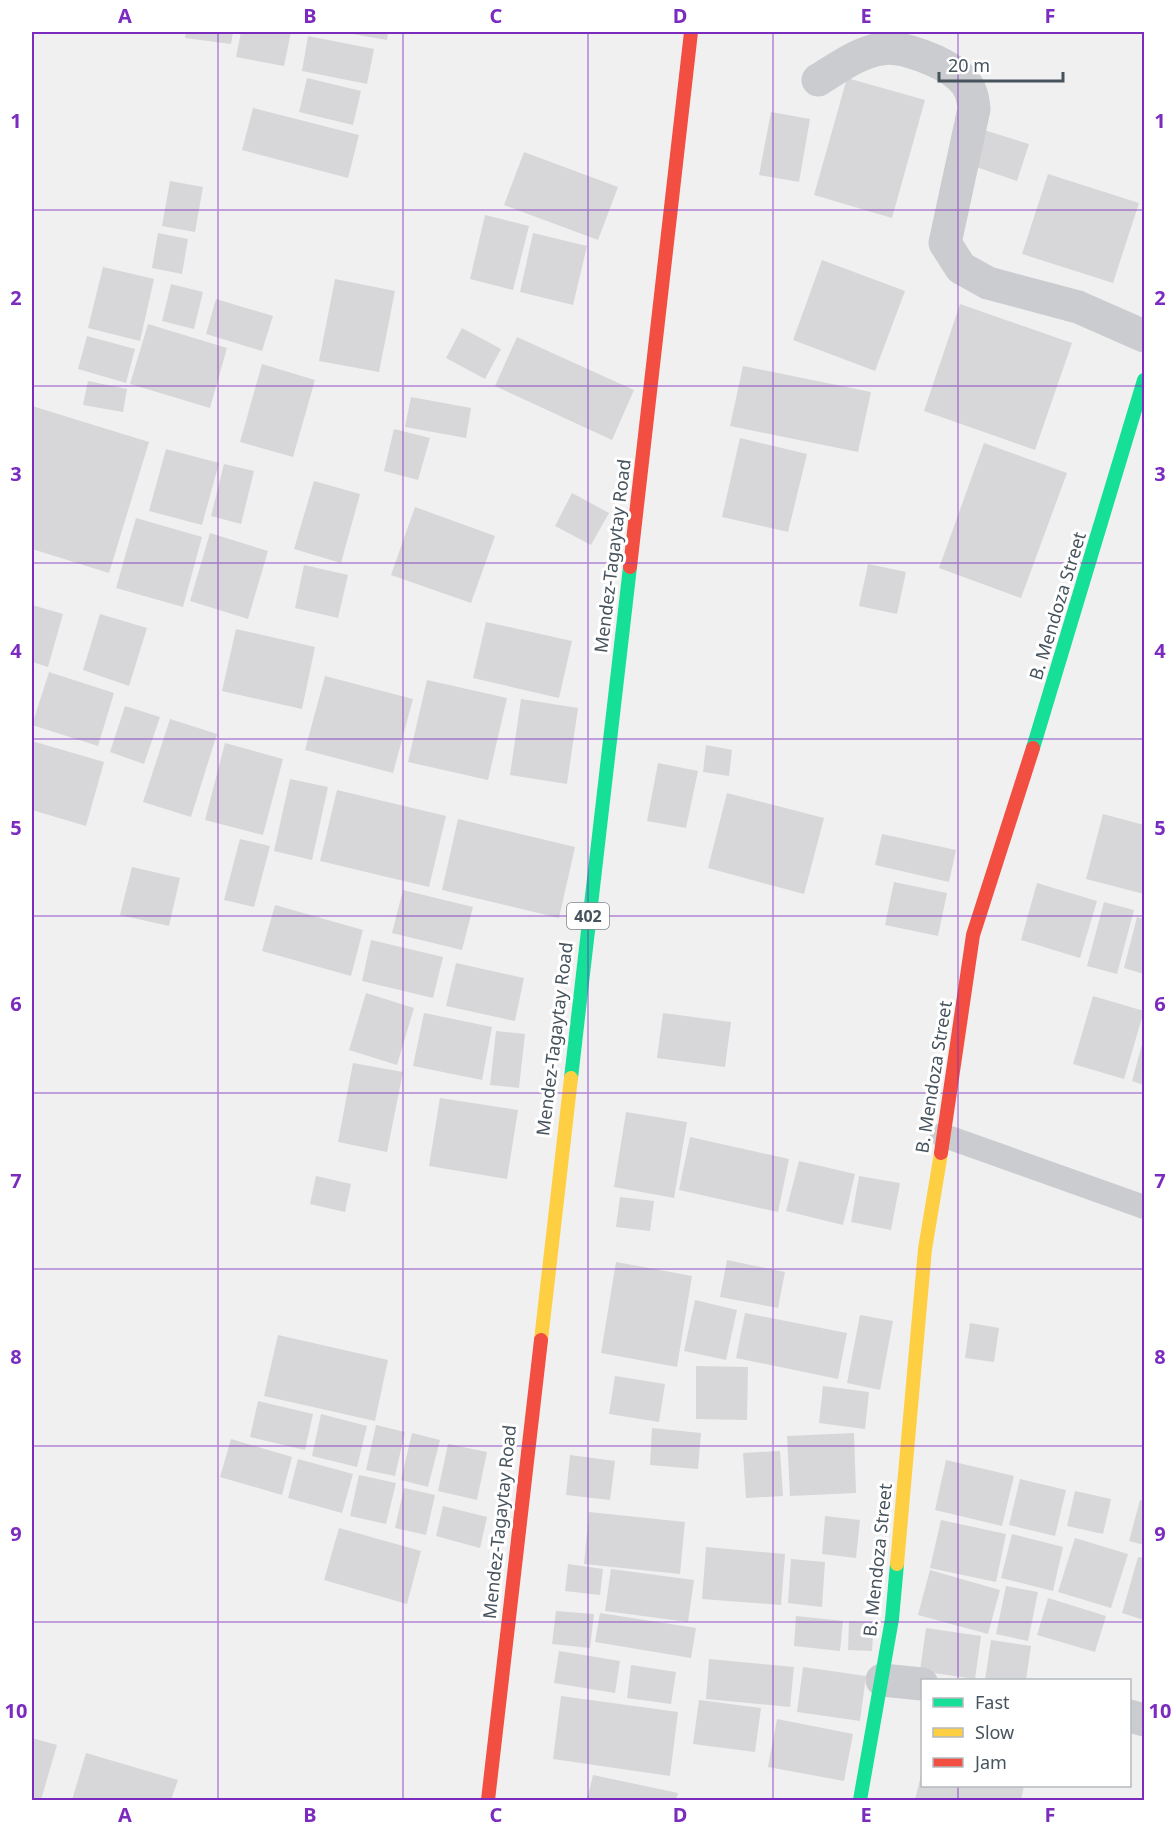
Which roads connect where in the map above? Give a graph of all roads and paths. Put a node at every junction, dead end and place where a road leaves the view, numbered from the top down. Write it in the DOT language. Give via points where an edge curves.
graph roads {
  1 [pos="691,32"];
  2 [pos="818,80"];
  3 [pos="1144,336"];
  4 [pos="1144,380"];
  5 [pos="942,1136"];
  6 [pos="1144,1207"];
  7 [pos="882,1680"];
  8 [pos="921,1684"];
  9 [pos="488,1800"];
  10 [pos="860,1800"];
  1 -- 9 [label="main road, Mendez-Tagaytay Road / 402"];
  2 -- 3 [label="street" via="861,54 884,48 924,55 960,76 972,94 974,109 945,243 961,268 988,283 1077,307"];
  4 -- 5 [label="main road, B. Mendoza Street" via="973,936"];
  5 -- 6 [label="lane"];
  5 -- 7 [label="main road, B. Mendoza Street" via="925,1248 892,1618"];
  7 -- 8 [label="street"];
  7 -- 10 [label="main road, B. Mendoza Street"];
}
